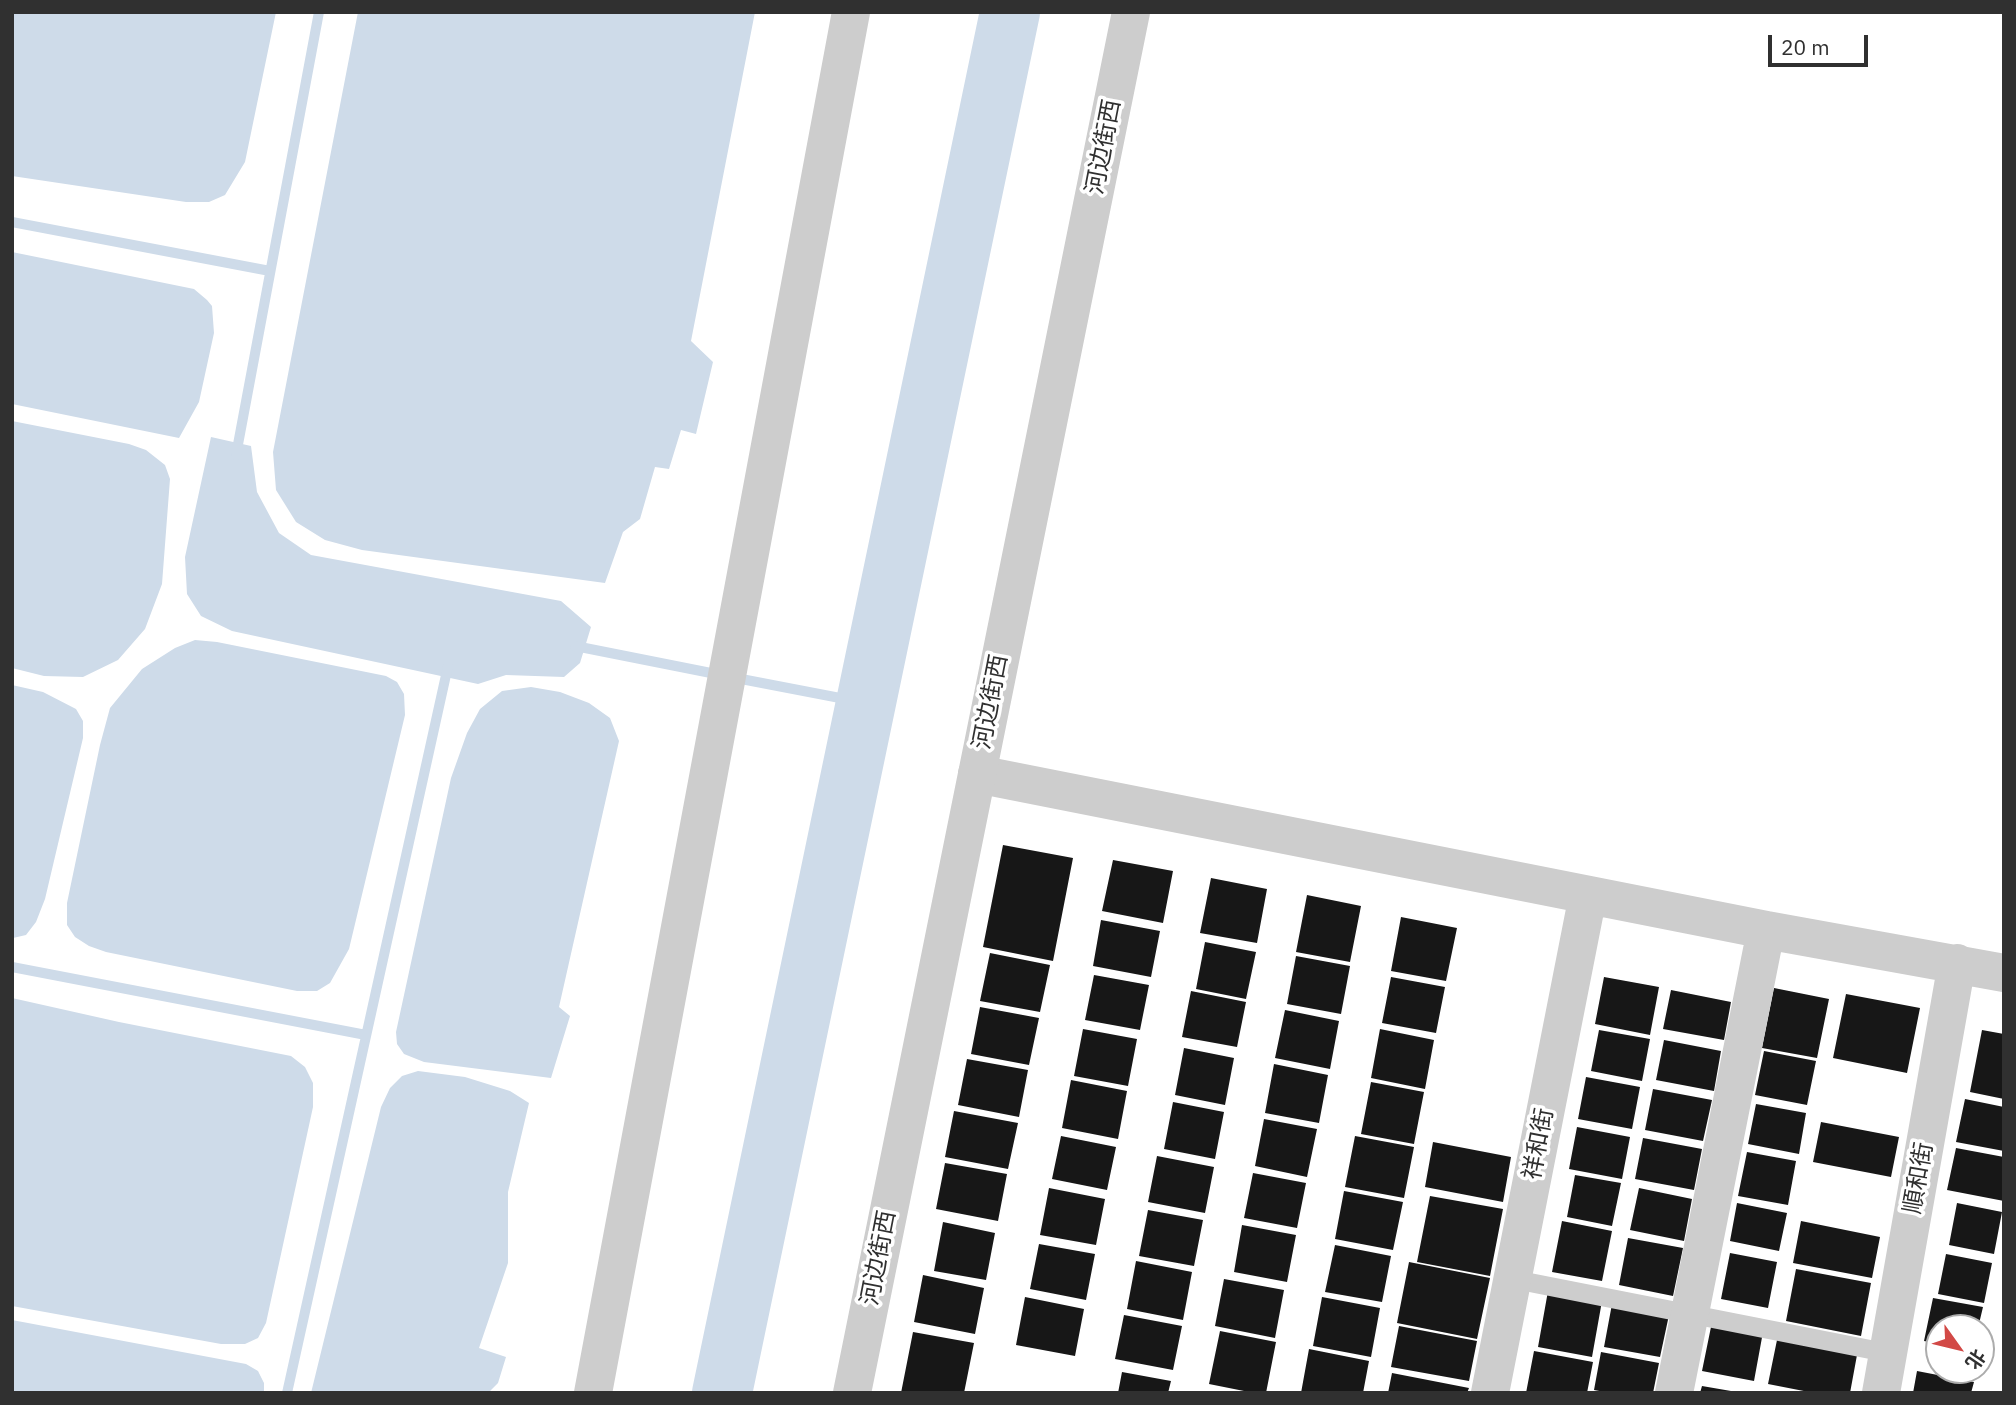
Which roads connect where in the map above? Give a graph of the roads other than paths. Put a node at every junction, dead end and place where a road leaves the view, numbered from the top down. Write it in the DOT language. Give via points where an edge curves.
graph roads {
  1 [pos="851,12"];
  2 [pos="1131,12"];
  3 [pos="977,774"];
  4 [pos="1588,895"];
  5 [pos="1766,930"];
  6 [pos="1957,963"];
  7 [pos="2004,973"];
  8 [pos="1512,1279"];
  9 [pos="1690,1315"];
  10 [pos="1888,1353"];
  11 [pos="593,1393"];
  12 [pos="852,1393"];
  13 [pos="1490,1393"];
  14 [pos="1674,1393"];
  15 [pos="1881,1393"];
  1 -- 11 [label="street"];
  2 -- 3 [label="street, 河边街西"];
  3 -- 4 [label="street"];
  3 -- 12 [label="street, 河边街西"];
  4 -- 5 [label="street"];
  4 -- 8 [label="street, 祥和街"];
  5 -- 6 [label="street"];
  5 -- 9 [label="street"];
  6 -- 7 [label="street"];
  6 -- 10 [label="street, 順和街"];
  8 -- 9 [label="lane"];
  8 -- 13 [label="street, 祥和街"];
  9 -- 10 [label="lane"];
  9 -- 14 [label="street"];
  10 -- 15 [label="street, 順和街"];
}
